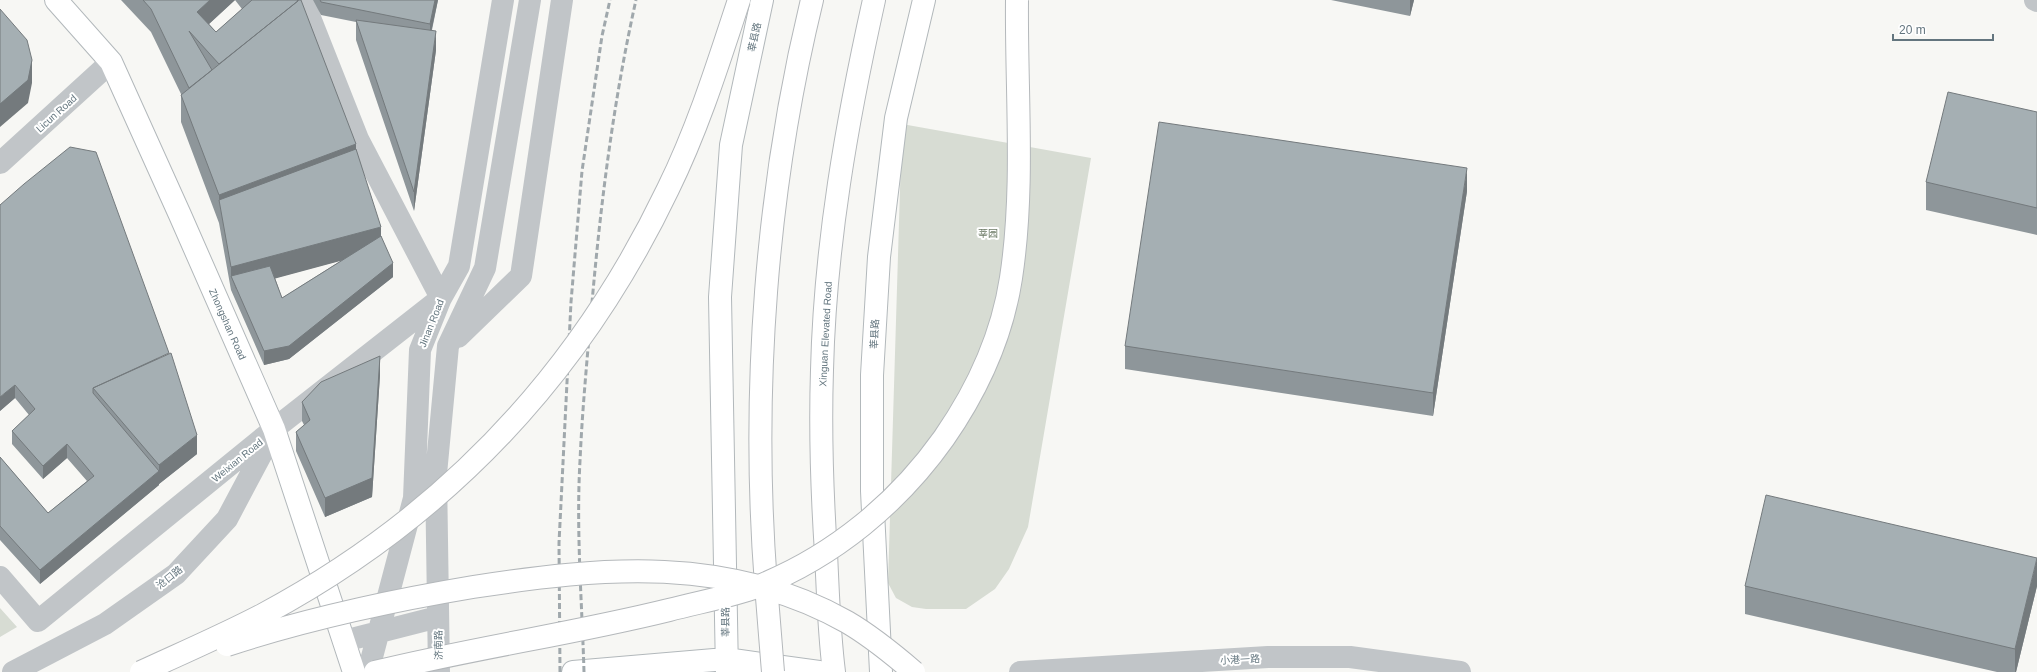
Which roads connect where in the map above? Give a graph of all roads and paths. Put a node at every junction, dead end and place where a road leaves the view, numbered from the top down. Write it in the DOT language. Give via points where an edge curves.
graph roads {
  1 [pos="56,0"];
  2 [pos="303,0"];
  3 [pos="503,0"];
  4 [pos="530,0"];
  5 [pos="562,0"];
  6 [pos="739,0"];
  7 [pos="762,0"];
  8 [pos="812,0"];
  9 [pos="874,0"];
  10 [pos="924,0"];
  11 [pos="1017,0"];
  12 [pos="111,62"];
  13 [pos="0,163"];
  14 [pos="485,268"];
  15 [pos="441,298"];
  16 [pos="448,346"];
  17 [pos="274,430"];
  18 [pos="0,577"];
  19 [pos="438,617"];
  20 [pos="379,632"];
  21 [pos="344,641"];
  22 [pos="726,666"];
  23 [pos="13,672"];
  24 [pos="141,672"];
  25 [pos="154,672"];
  26 [pos="354,672"];
  27 [pos="368,672"];
  28 [pos="375,672"];
  29 [pos="438,672"];
  30 [pos="573,672"];
  31 [pos="773,672"];
  32 [pos="819,672"];
  33 [pos="834,672"];
  34 [pos="881,672"];
  35 [pos="914,672"];
  36 [pos="1020,672"];
  37 [pos="1023,672"];
  38 [pos="1460,672"];
  1 -- 12 [label="main road, Zhongshan Road"];
  2 -- 15 [label="street" via="358,139"];
  3 -- 15 [label="street, Jinan Road" via="459,266"];
  4 -- 14 [label="street"];
  5 -- 16 [label="street" via="521,276"];
  6 -- 24 [label="main road, bridge" via="691,137 648,230 604,305 527,407 467,470 396,528 346,563 264,614"];
  7 -- 22 [label="main road, 莘县路" via="731,145 720,297"];
  8 -- 31 [label="main road, bridge" via="782,147 764,320 762,501"];
  9 -- 33 [label="main road, Xinguan Elevated Road, bridge" via="851,106 841,167 826,302 822,368 823,508"];
  10 -- 34 [label="main road, 莘县路" via="896,118 879,257 872,376 872,491"];
  11 -- 28 [label="main road, bridge" via="1018,220 1006,304 989,358 964,408 934,452 904,488 843,540 812,560 757,586 609,624"];
  12 -- 13 [label="street, Licun Road"];
  12 -- 17 [label="main road, Zhongshan Road"];
  14 -- 15 [label="street, Weixian Road"];
  14 -- 16 [label="street"];
  15 -- 17 [label="street, Weixian Road"];
  15 -- 20 [label="street, Jinan Road" via="420,350 414,498"];
  16 -- 19 [label="street" via="436,474"];
  17 -- 18 [label="street, Weixian Road" via="38,621"];
  17 -- 21 [label="main road, Zhongshan Road"];
  17 -- 23 [label="street, 沧口路" via="227,519 176,574 105,624"];
  19 -- 20 [label="street"];
  19 -- 29 [label="street, 济南路"];
  20 -- 21 [label="street"];
  20 -- 27 [label="street, Jinan Road"];
  21 -- 26 [label="main road, Zhongshan Road"];
  22 -- 30 [label="main road"];
  22 -- 32 [label="main road"];
  25 -- 35 [label="main road, bridge" via="268,632 352,610 529,579 628,570 692,573 772,589 847,622 868,635"];
  36 -- 37 [label="street, 小港一路"];
  37 -- 38 [label="street, 小港一路" via="1290,657 1350,657"];
}
